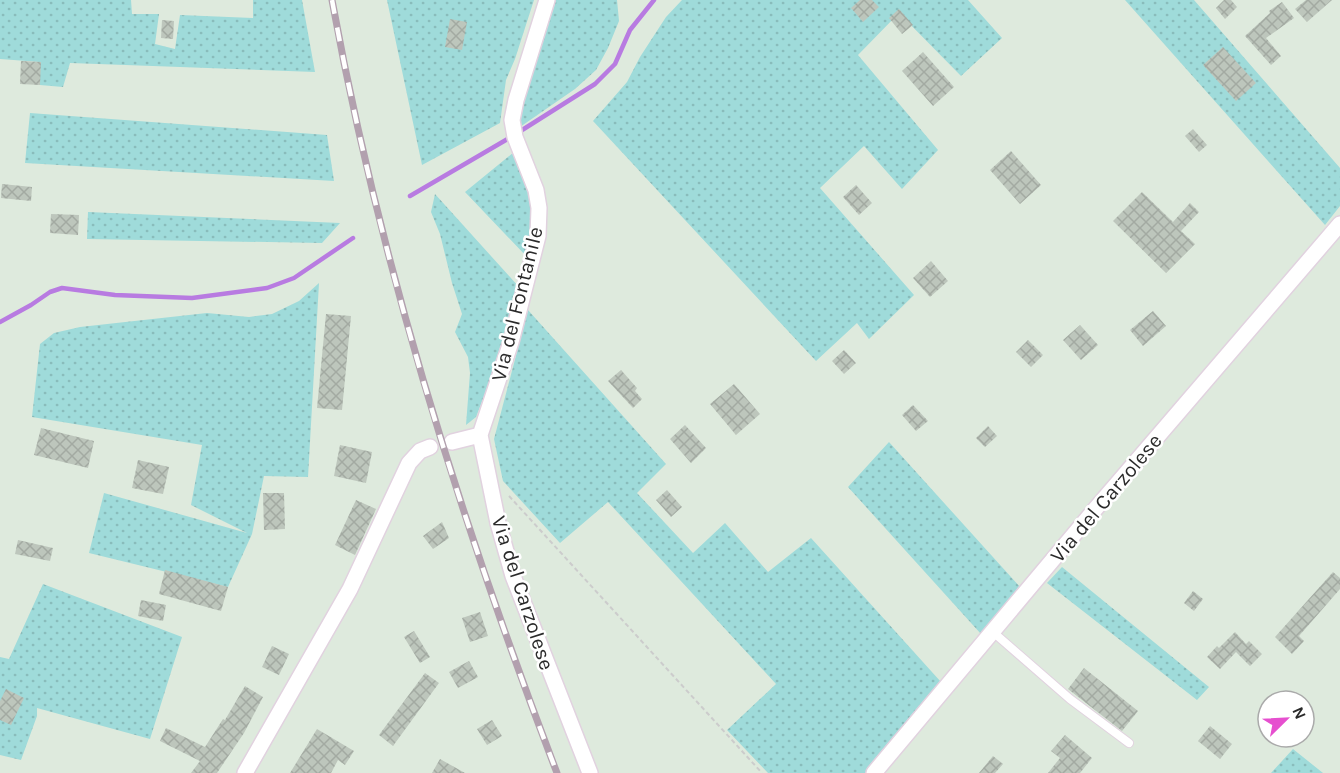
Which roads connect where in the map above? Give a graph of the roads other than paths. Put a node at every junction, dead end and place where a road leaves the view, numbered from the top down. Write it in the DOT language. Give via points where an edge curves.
graph roads {
  1 [pos="548,0"];
  2 [pos="1340,224"];
  3 [pos="480,435"];
  4 [pos="452,442"];
  5 [pos="430,447"];
  6 [pos="993,632"];
  7 [pos="1129,743"];
  8 [pos="245,773"];
  9 [pos="590,773"];
  10 [pos="874,773"];
  1 -- 3 [label="street, Via del Fontanile" via="512,120 535,185 537,236 513,332"];
  2 -- 6 [label="street, Via del Carzolese"];
  3 -- 4 [label="street"];
  3 -- 9 [label="street, Via del Carzolese" via="513,576"];
  5 -- 8 [label="street" via="409,463 350,589"];
  6 -- 7 [label="lane" via="1070,699"];
  6 -- 10 [label="street, Via del Carzolese"];
}
